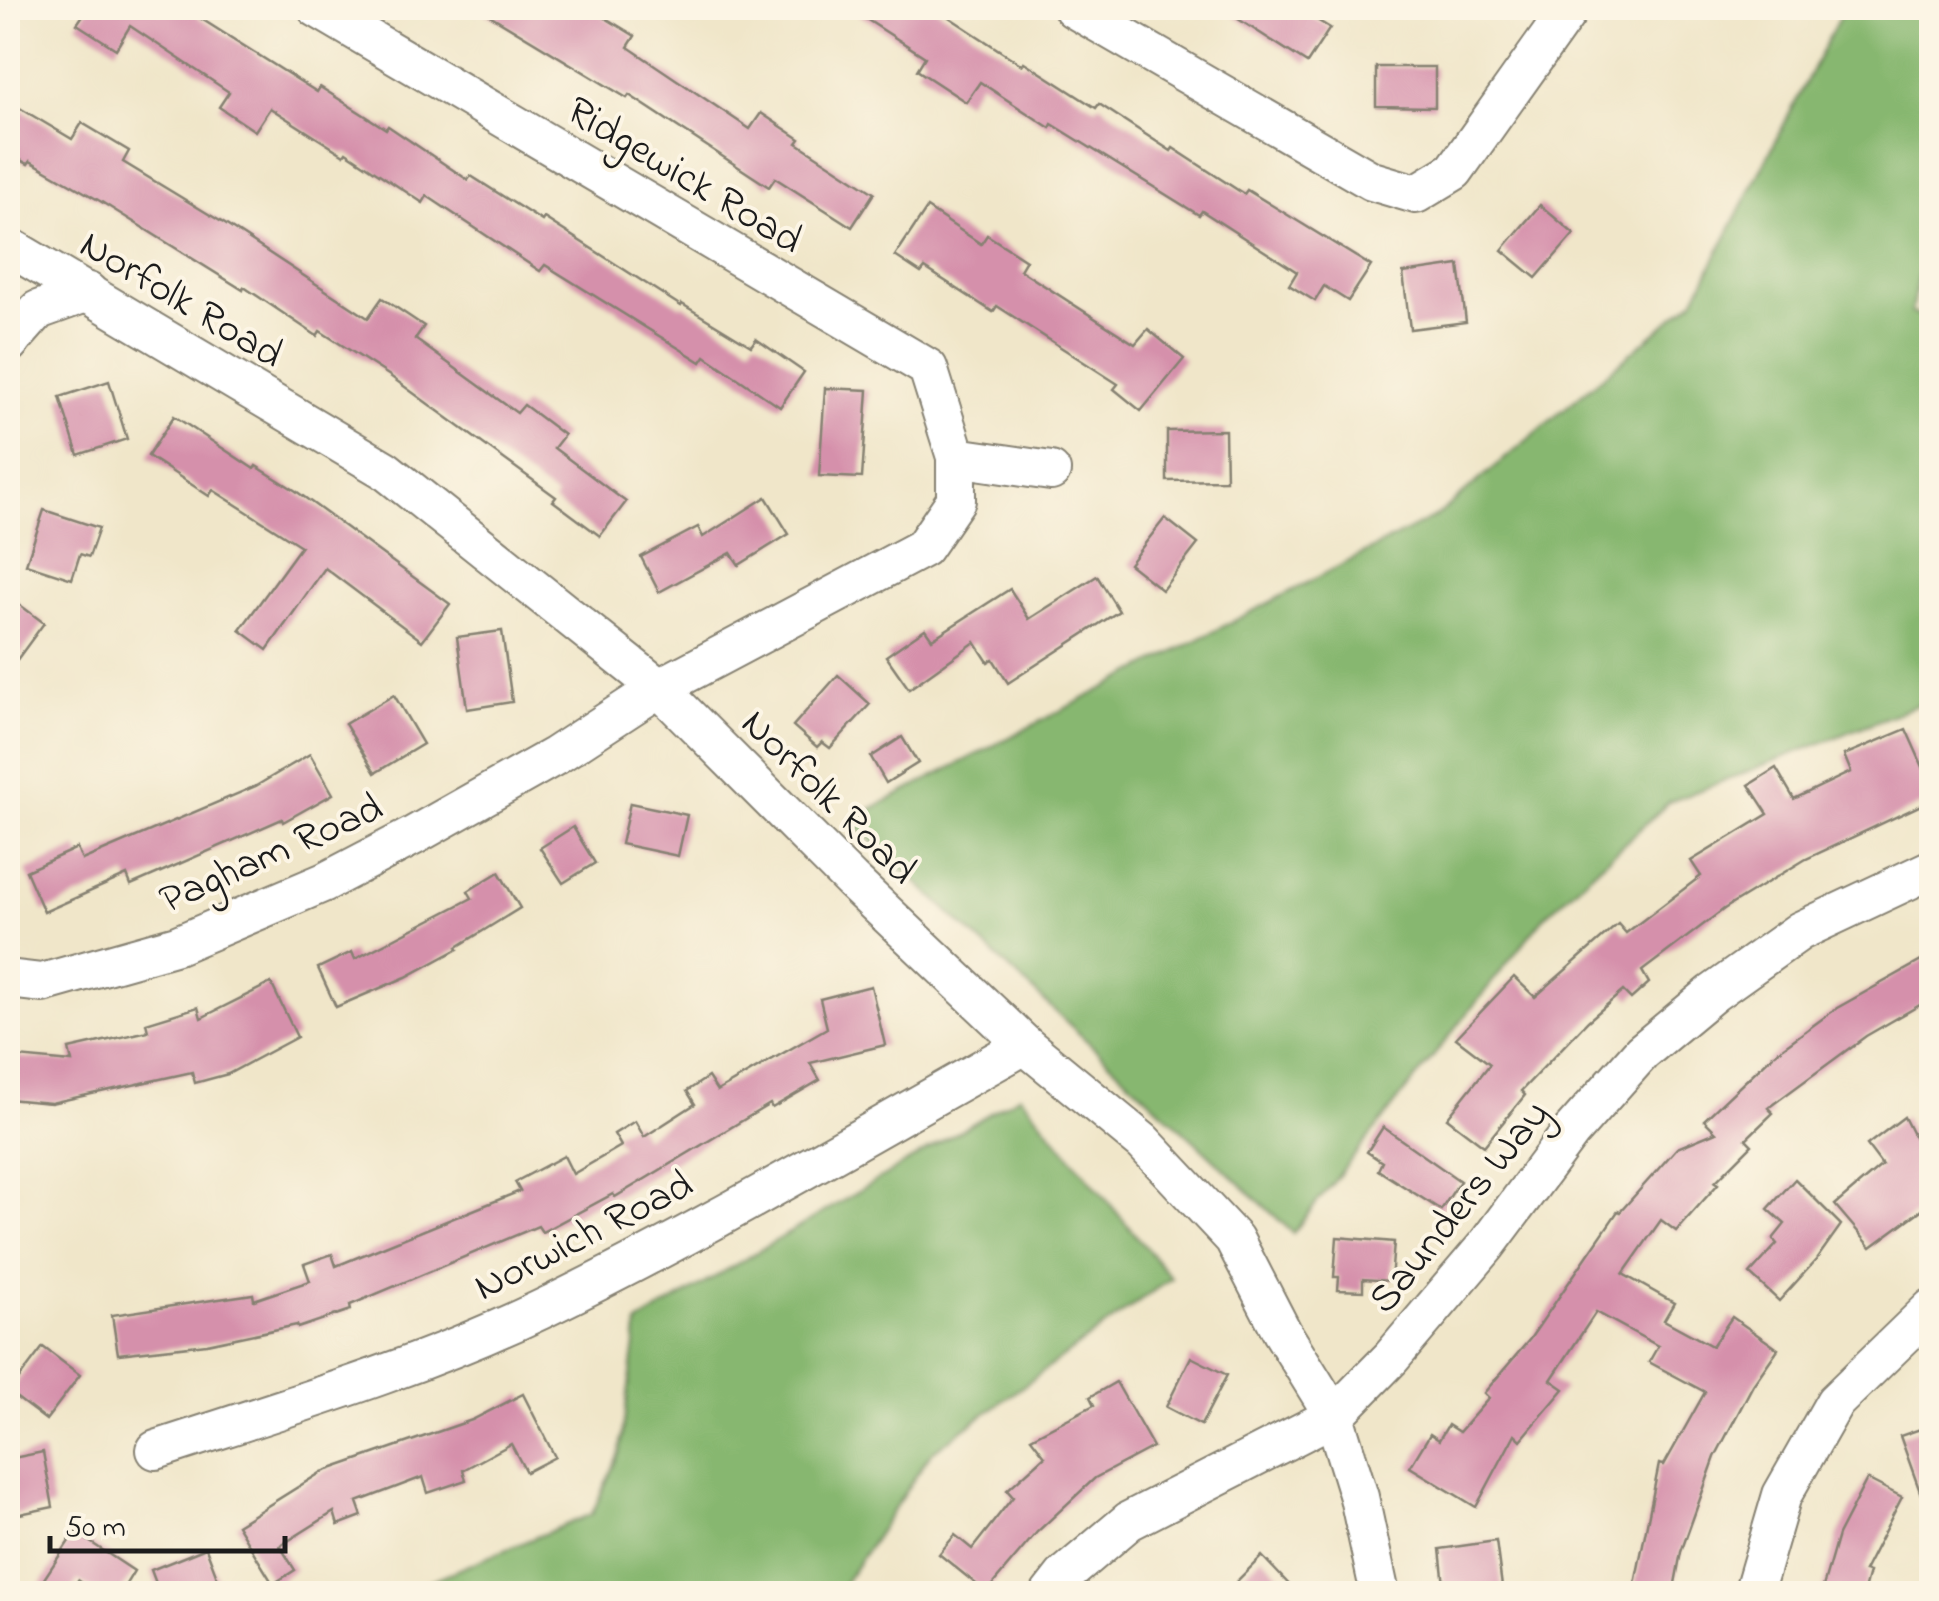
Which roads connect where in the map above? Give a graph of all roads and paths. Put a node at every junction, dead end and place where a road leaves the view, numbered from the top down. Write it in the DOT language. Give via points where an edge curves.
graph roads {
  1 [pos="317,8"];
  2 [pos="1073,8"];
  3 [pos="1570,8"];
  4 [pos="8,246"];
  5 [pos="88,292"];
  6 [pos="8,344"];
  7 [pos="956,457"];
  8 [pos="1051,471"];
  9 [pos="659,688"];
  10 [pos="1932,869"];
  11 [pos="8,980"];
  12 [pos="1026,1045"];
  13 [pos="1930,1312"];
  14 [pos="1334,1416"];
  15 [pos="156,1450"];
  16 [pos="1050,1594"];
  17 [pos="1380,1594"];
  18 [pos="1753,1594"];
  1 -- 7 [label="street, Ridgewick Road" via="928,368"];
  2 -- 3 [label="street" via="1372,181 1416,194 1454,170"];
  4 -- 5 [label="street, Norfolk Road"];
  5 -- 6 [label="street" via="38,310"];
  5 -- 9 [label="street, Norfolk Road" via="386,470"];
  7 -- 8 [label="street"];
  7 -- 9 [label="street, Ridgewick Road" via="956,500 923,548"];
  9 -- 11 [label="street, Pagham Road" via="555,756 324,882 177,945 42,982"];
  9 -- 12 [label="street, Norfolk Road"];
  10 -- 14 [label="street, Saunders Way" via="1800,930 1642,1052 1392,1358"];
  12 -- 14 [label="street, Norfolk Road" via="1143,1142 1234,1239"];
  12 -- 15 [label="street, Norwich Road" via="537,1312"];
  13 -- 18 [label="street" via="1835,1402 1782,1495"];
  14 -- 16 [label="street, Saunders Way" via="1129,1520"];
  14 -- 17 [label="street, Norfolk Road"];
}
